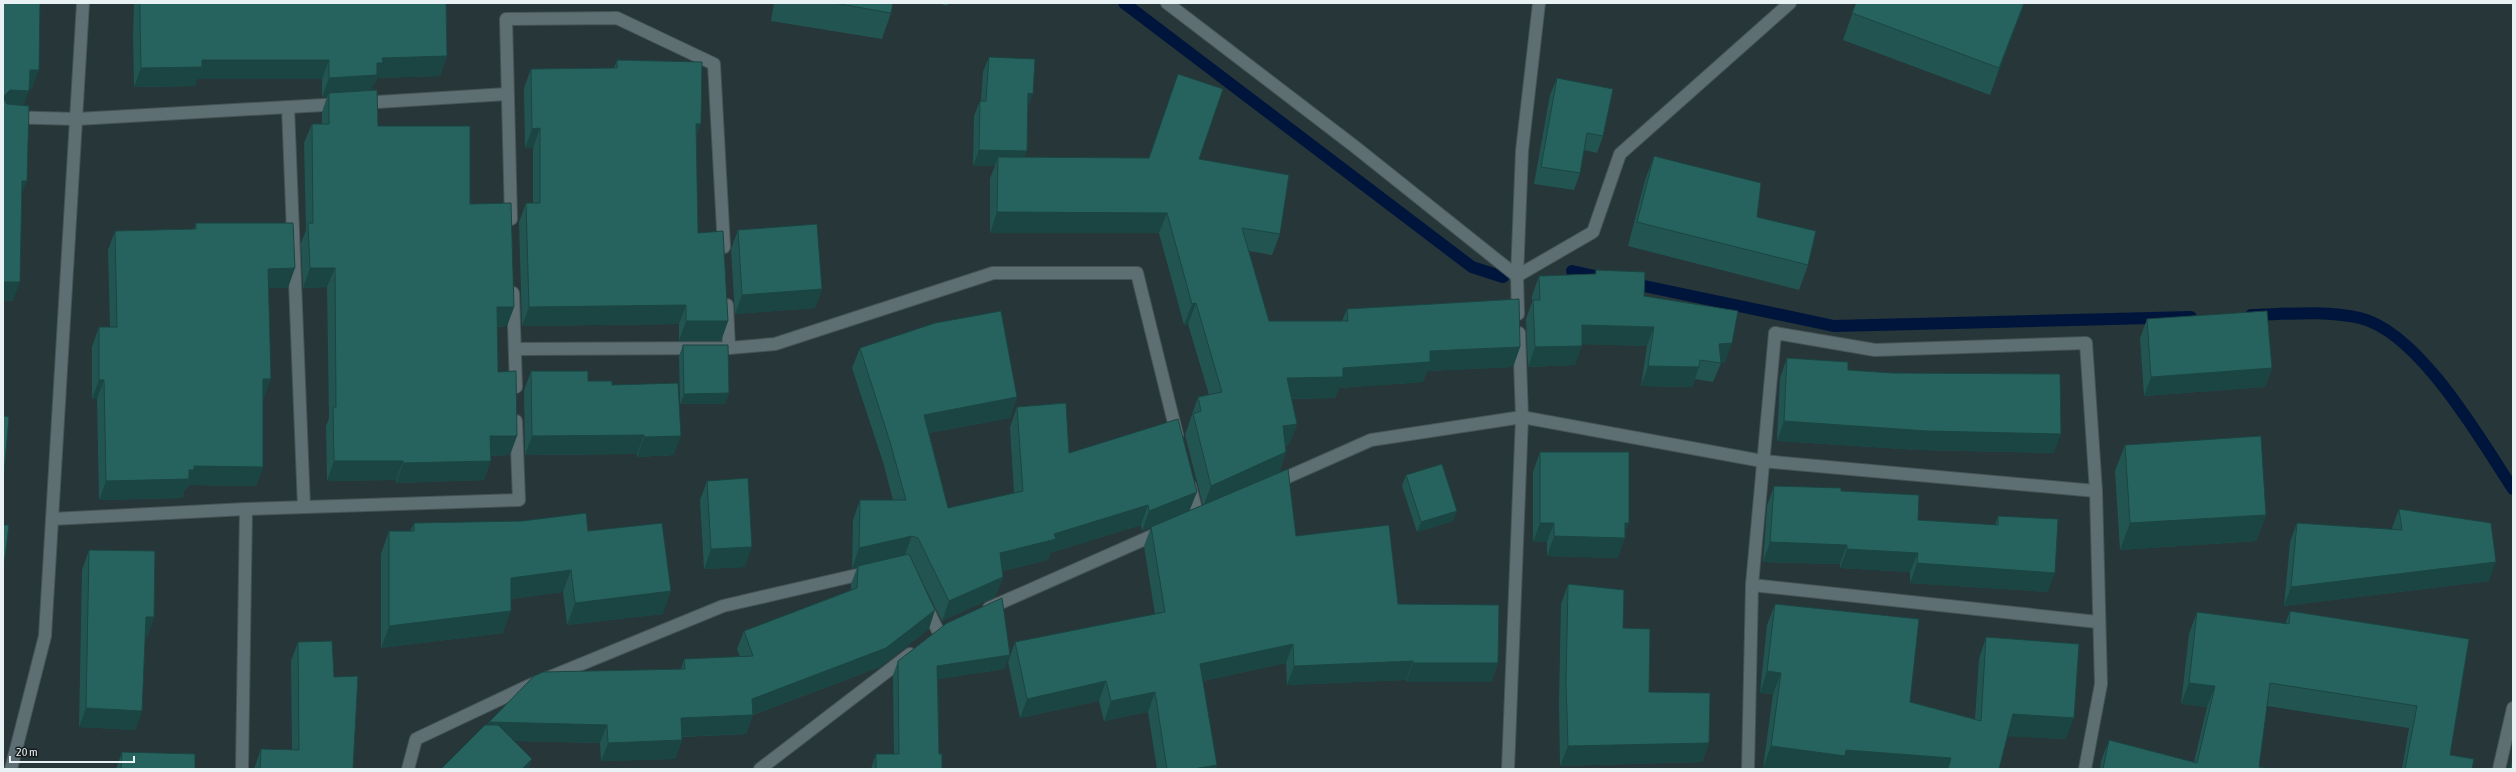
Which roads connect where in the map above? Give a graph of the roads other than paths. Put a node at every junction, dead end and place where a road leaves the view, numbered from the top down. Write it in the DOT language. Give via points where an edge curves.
graph roads {
  1 [pos="83,3"];
  2 [pos="1167,3"];
  3 [pos="1539,3"];
  4 [pos="1790,3"];
  5 [pos="507,94"];
  6 [pos="288,107"];
  7 [pos="3,117"];
  8 [pos="77,119"];
  9 [pos="511,230"];
  10 [pos="724,261"];
  11 [pos="1517,276"];
  12 [pos="513,277"];
  13 [pos="726,293"];
  14 [pos="729,348"];
  15 [pos="515,349"];
  16 [pos="516,396"];
  17 [pos="516,412"];
  18 [pos="1522,417"];
  19 [pos="1181,449"];
  20 [pos="1762,461"];
  21 [pos="1186,472"];
  22 [pos="1263,488"];
  23 [pos="2096,491"];
  24 [pos="304,507"];
  25 [pos="246,509"];
  26 [pos="1212,511"];
  27 [pos="1198,517"];
  28 [pos="52,519"];
  29 [pos="883,569"];
  30 [pos="1752,585"];
  31 [pos="922,598"];
  32 [pos="974,615"];
  33 [pos="2098,622"];
  34 [pos="952,625"];
  35 [pos="938,631"];
  36 [pos="2513,708"];
  37 [pos="8,754"];
  38 [pos="11,769"];
  39 [pos="242,769"];
  40 [pos="408,769"];
  41 [pos="760,769"];
  42 [pos="1508,769"];
  43 [pos="1748,769"];
  44 [pos="2086,769"];
  45 [pos="2499,769"];
  1 -- 8 [label="street"];
  2 -- 11 [label="street" via="1354,146"];
  3 -- 11 [label="street" via="1522,151"];
  4 -- 11 [label="street" via="1620,154 1593,232"];
  5 -- 6 [label="street"];
  5 -- 9 [label="street"];
  5 -- 10 [label="street" via="506,19 617,18 714,64"];
  6 -- 8 [label="street"];
  6 -- 24 [label="street"];
  7 -- 8 [label="street"];
  8 -- 28 [label="street"];
  11 -- 18 [label="street"];
  12 -- 15 [label="street"];
  13 -- 14 [label="street"];
  14 -- 15 [label="street"];
  14 -- 19 [label="street" via="775,344 993,273 1137,273"];
  15 -- 16 [label="street"];
  17 -- 24 [label="street" via="518,500"];
  18 -- 20 [label="street"];
  18 -- 22 [label="street" via="1371,440"];
  18 -- 42 [label="street"];
  20 -- 23 [label="street"];
  20 -- 23 [label="street" via="1775,333 1875,350 2086,343"];
  20 -- 30 [label="street"];
  21 -- 27 [label="street"];
  23 -- 33 [label="street"];
  24 -- 25 [label="street"];
  25 -- 28 [label="street"];
  25 -- 39 [label="street"];
  26 -- 27 [label="street"];
  27 -- 32 [label="street"];
  28 -- 37 [label="street" via="45,636"];
  29 -- 40 [label="street" via="723,606 528,686 416,739"];
  30 -- 33 [label="street"];
  30 -- 43 [label="street"];
  31 -- 35 [label="street"];
  33 -- 44 [label="street" via="2100,684"];
  34 -- 35 [label="street"];
  35 -- 41 [label="street"];
  36 -- 45 [label="street"];
  37 -- 38 [label="street"];
}
